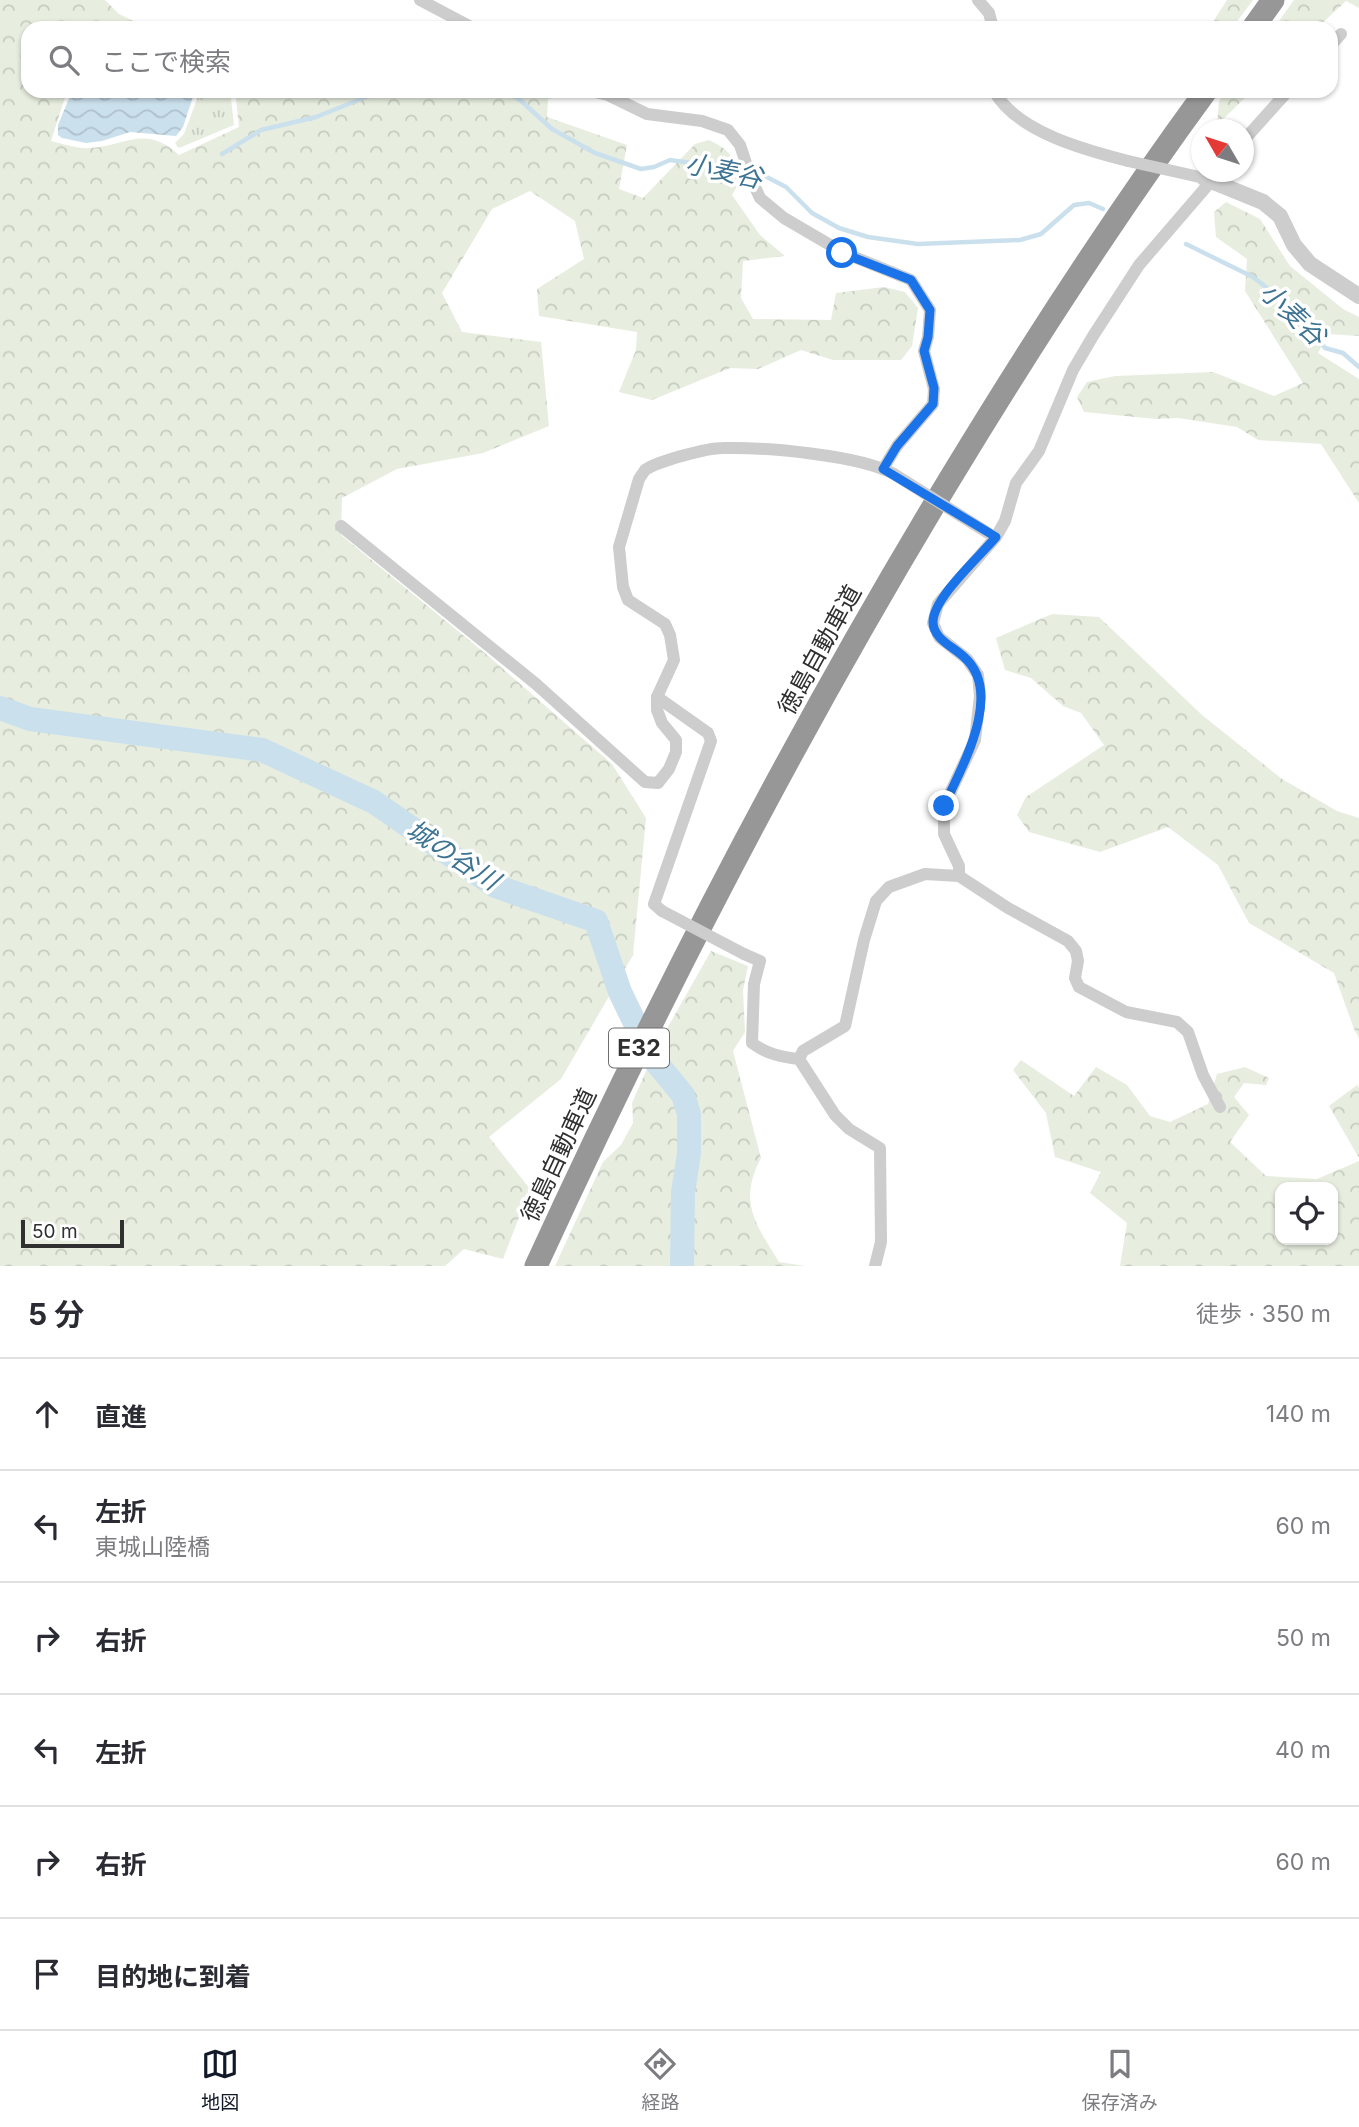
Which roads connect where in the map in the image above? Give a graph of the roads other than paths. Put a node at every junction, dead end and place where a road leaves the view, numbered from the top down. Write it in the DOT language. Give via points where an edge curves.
graph roads {
  1 [pos="420,0"];
  2 [pos="978,0"];
  3 [pos="1273,0"];
  4 [pos="460,21"];
  5 [pos="991,21"];
  6 [pos="1258,21"];
  7 [pos="1341,34"];
  8 [pos="1338,37"];
  9 [pos="614,98"];
  10 [pos="999,98"];
  11 [pos="1201,98"];
  12 [pos="1282,98"];
  13 [pos="1254,129"];
  14 [pos="1191,172"];
  15 [pos="1207,182"];
  16 [pos="1224,182"];
  17 [pos="1359,296"];
  18 [pos="889,472"];
  19 [pos="341,526"];
  20 [pos="992,535"];
  21 [pos="657,697"];
  22 [pos="959,876"];
  23 [pos="799,1059"];
  24 [pos="1220,1107"];
  25 [pos="536,1266"];
  26 [pos="875,1266"];
  1 -- 4 [label="street"];
  2 -- 5 [label="street"];
  3 -- 6 [label="highway"];
  7 -- 8 [label="street"];
  9 -- 18 [label="street" via="647,114 702,121 728,130 740,145 760,198 784,218 842,253 911,280 930,310 924,351 934,388 933,404 897,446"];
  10 -- 14 [label="street, bridge" via="1008,110 1047,134 1098,154"];
  11 -- 25 [label="highway, 徳島自動車道 / E32" via="1029,349 881,593 666,994"];
  12 -- 13 [label="street"];
  15 -- 20 [label="street" via="1139,265 1093,336 1073,370 1039,451 1016,483 1005,521"];
  16 -- 17 [label="street" via="1280,216 1310,264"];
  18 -- 20 [label="street, bridge"];
  18 -- 21 [label="street" via="822,456 721,448 645,470 619,547 628,600 665,624 670,635 674,660"];
  19 -- 21 [label="street" via="536,684 645,782 658,783 669,769 676,740 662,723"];
  20 -- 22 [label="street" via="938,604 933,624 939,637 967,659 978,675 981,696 975,740 944,806 944,834"];
  21 -- 23 [label="street, bridge" via="708,733 711,741 654,904 760,961 754,984 752,1043 780,1057"];
  22 -- 23 [label="street" via="925,873 889,887 876,901 845,1026 803,1051"];
  22 -- 24 [label="street" via="1068,941 1076,951 1079,987 1126,1012 1177,1022 1188,1032"];
  23 -- 26 [label="street" via="835,1115 880,1148 881,1242"];
}
